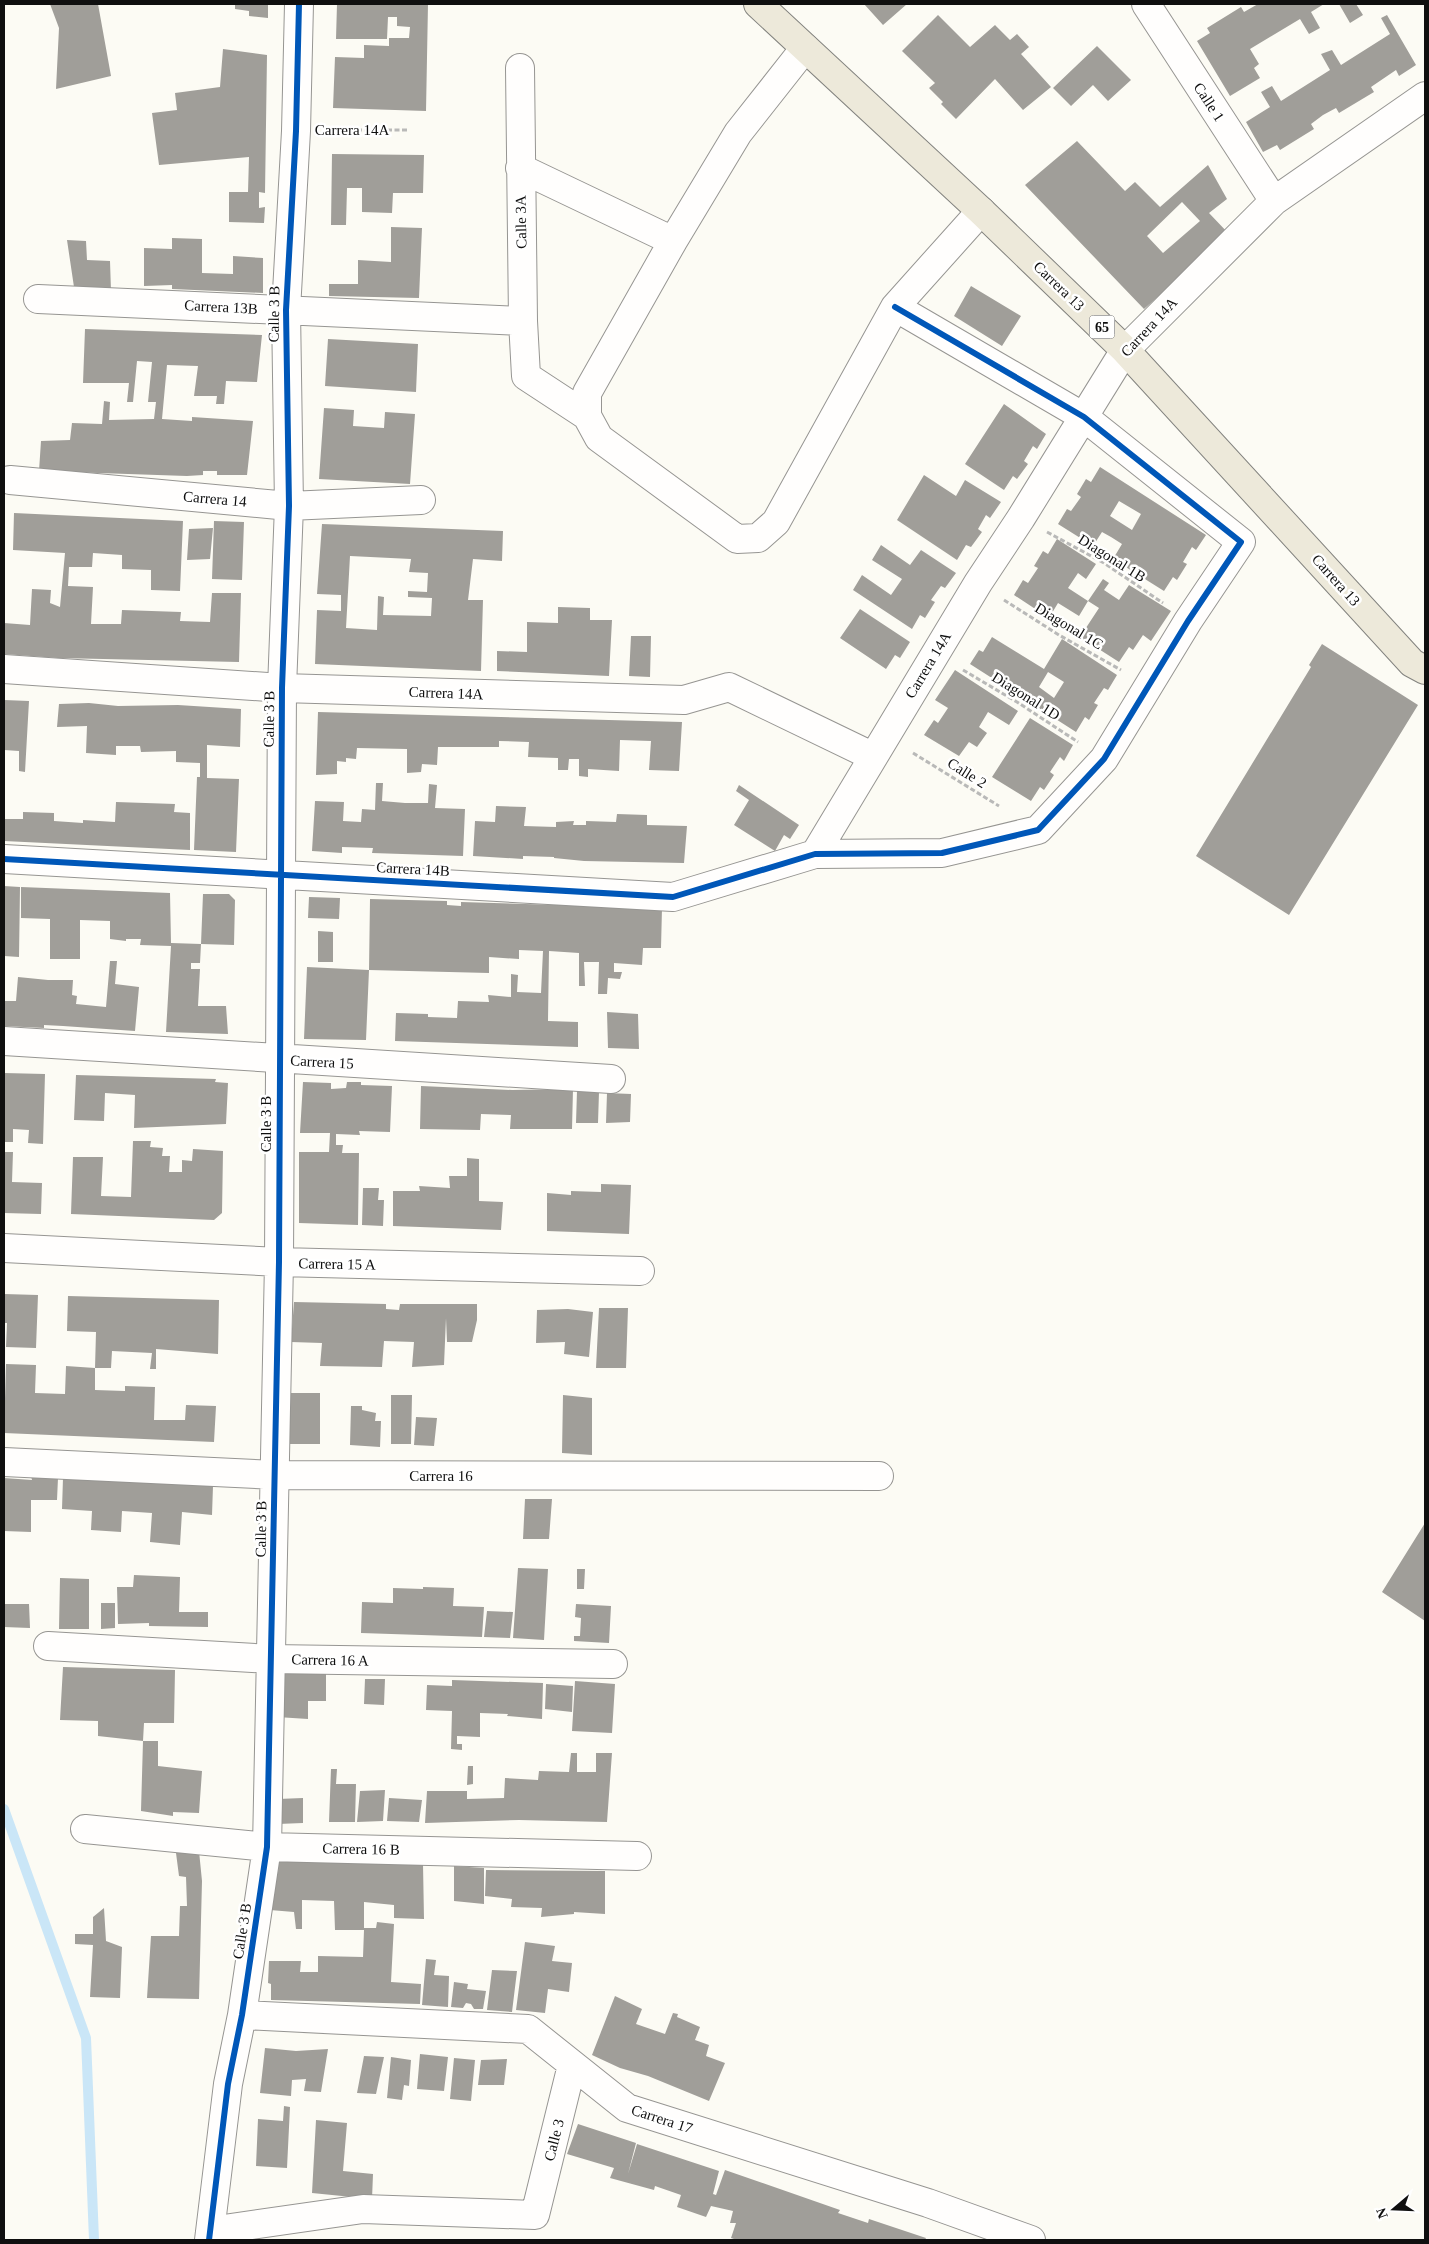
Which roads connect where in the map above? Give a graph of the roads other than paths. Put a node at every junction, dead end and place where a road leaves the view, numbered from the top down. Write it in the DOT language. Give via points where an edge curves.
graph roads {
  1 [pos="299,4"];
  2 [pos="758,4"];
  3 [pos="1153,6"];
  4 [pos="806,48"];
  5 [pos="520,68"];
  6 [pos="1425,96"];
  7 [pos="520,168"];
  8 [pos="1274,201"];
  9 [pos="981,211"];
  10 [pos="673,241"];
  11 [pos="38,299"];
  12 [pos="895,307"];
  13 [pos="286,310"];
  14 [pos="523,321"];
  15 [pos="1125,350"];
  16 [pos="587,416"];
  17 [pos="1084,417"];
  18 [pos="10,480"];
  19 [pos="421,500"];
  20 [pos="289,506"];
  21 [pos="4,669"];
  22 [pos="1425,670"];
  23 [pos="282,688"];
  24 [pos="878,746"];
  25 [pos="815,854"];
  26 [pos="4,859"];
  27 [pos="280,874"];
  28 [pos="4,1041"];
  29 [pos="279,1059"];
  30 [pos="611,1079"];
  31 [pos="4,1248"];
  32 [pos="279,1262"];
  33 [pos="640,1271"];
  34 [pos="4,1462"];
  35 [pos="275,1475"];
  36 [pos="879,1476"];
  37 [pos="48,1646"];
  38 [pos="271,1659"];
  39 [pos="613,1664"];
  40 [pos="85,1829"];
  41 [pos="267,1847"];
  42 [pos="637,1856"];
  43 [pos="242,2015"];
  44 [pos="572,2066"];
  45 [pos="209,2236"];
  46 [pos="1031,2240"];
  1 -- 13 [label="street, Calle 3 B"];
  2 -- 4 [label="main road, Carrera 13 / 65"];
  3 -- 8 [label="street, Calle 1"];
  4 -- 9 [label="main road, Carrera 13 / 65"];
  4 -- 10 [label="street" via="738,133"];
  5 -- 7 [label="street, Calle 3A"];
  6 -- 8 [label="street, Carrera 14A"];
  7 -- 10 [label="street"];
  7 -- 14 [label="street, Calle 3A"];
  8 -- 15 [label="street, Carrera 14A"];
  9 -- 12 [label="street"];
  9 -- 15 [label="main road, Carrera 13 / 65"];
  10 -- 16 [label="street" via="587,393"];
  11 -- 13 [label="street, Carrera 13B"];
  12 -- 16 [label="street" via="776,522 758,538 737,539 599,438"];
  12 -- 17 [label="street"];
  13 -- 14 [label="street, Carrera 13B"];
  13 -- 20 [label="street, Calle 3 B"];
  14 -- 16 [label="street, Calle 3A" via="526,376"];
  15 -- 17 [label="street, Carrera 14A"];
  15 -- 22 [label="main road, Carrera 13 / 65" via="1412,663"];
  17 -- 24 [label="street, Carrera 14A"];
  17 -- 25 [label="street, Carrera 14B" via="1241,542 1188,621 1104,759 1038,830 942,854"];
  18 -- 20 [label="street, Carrera 14"];
  19 -- 20 [label="street, Carrera 14"];
  20 -- 23 [label="street, Calle 3 B"];
  21 -- 23 [label="street, Carrera 14A"];
  23 -- 24 [label="street, Carrera 14A" via="684,700 729,687"];
  23 -- 27 [label="street, Calle 3 B"];
  24 -- 25 [label="street, Carrera 14A"];
  25 -- 27 [label="street, Carrera 14B" via="673,897"];
  26 -- 27 [label="street, Carrera 14B"];
  27 -- 29 [label="street, Calle 3 B"];
  28 -- 29 [label="street, Carrera 15"];
  29 -- 30 [label="street, Carrera 15"];
  29 -- 32 [label="street, Calle 3 B"];
  31 -- 32 [label="street, Carrera 15 A"];
  32 -- 33 [label="street, Carrera 15 A"];
  32 -- 35 [label="street, Calle 3 B"];
  34 -- 35 [label="street, Carrera 16"];
  35 -- 36 [label="street, Carrera 16"];
  35 -- 38 [label="street, Calle 3 B"];
  37 -- 38 [label="street, Carrera 16 A"];
  38 -- 39 [label="street, Carrera 16 A"];
  38 -- 41 [label="street, Calle 3 B"];
  40 -- 41 [label="street, Carrera 16 B"];
  41 -- 42 [label="street, Carrera 16 B"];
  41 -- 43 [label="street, Calle 3 B"];
  43 -- 44 [label="street, Carrera 17" via="528,2029"];
  43 -- 45 [label="street, Calle 3 B" via="228,2084"];
  44 -- 45 [label="street, Calle 3" via="535,2215 363,2209"];
  44 -- 46 [label="street, Carrera 17" via="627,2108 928,2203"];
}
